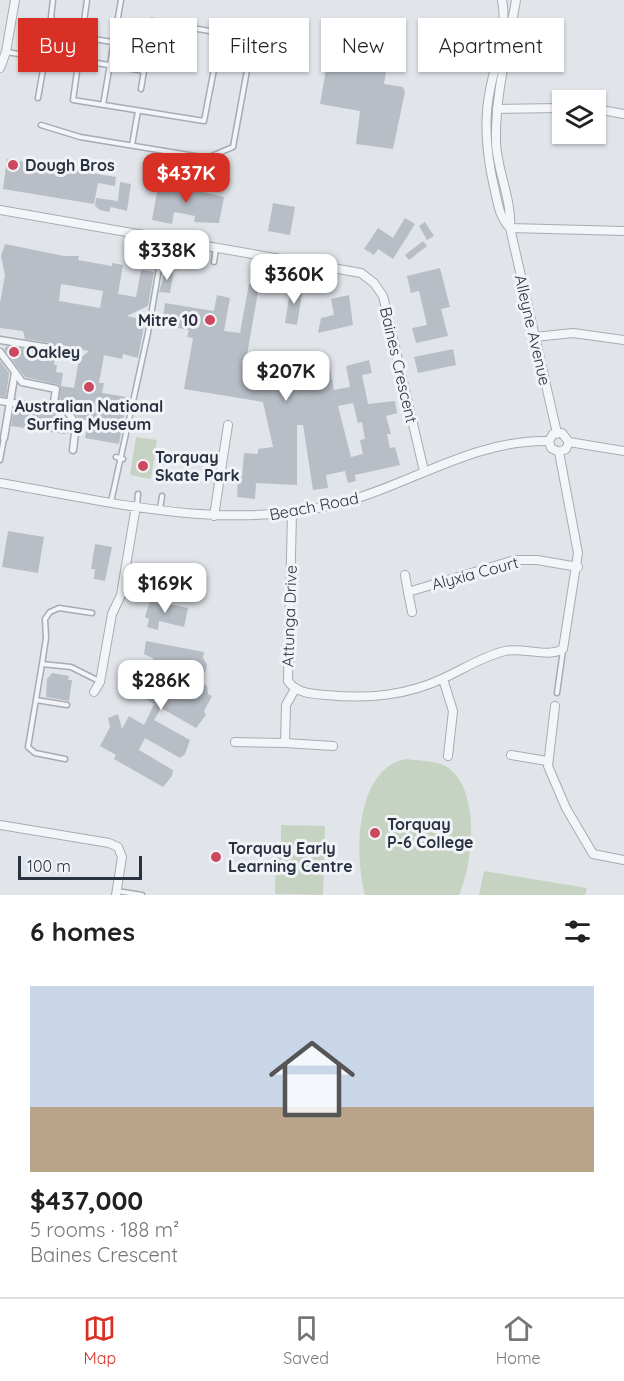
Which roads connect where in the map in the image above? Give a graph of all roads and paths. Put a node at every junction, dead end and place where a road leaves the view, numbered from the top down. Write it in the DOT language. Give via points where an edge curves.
graph roads {
  1 [pos="15,0"];
  2 [pos="53,0"];
  3 [pos="87,0"];
  4 [pos="121,0"];
  5 [pos="502,0"];
  6 [pos="516,0"];
  7 [pos="51,18"];
  8 [pos="85,18"];
  9 [pos="118,18"];
  10 [pos="197,29"];
  11 [pos="6,52"];
  12 [pos="18,54"];
  13 [pos="98,63"];
  14 [pos="110,65"];
  15 [pos="0,68"];
  16 [pos="43,72"];
  17 [pos="77,72"];
  18 [pos="144,72"];
  19 [pos="247,72"];
  20 [pos="141,89"];
  21 [pos="38,98"];
  22 [pos="103,105"];
  23 [pos="552,108"];
  24 [pos="497,109"];
  25 [pos="138,111"];
  26 [pos="606,111"];
  27 [pos="624,114"];
  28 [pos="41,125"];
  29 [pos="132,145"];
  30 [pos="0,210"];
  31 [pos="510,228"];
  32 [pos="624,231"];
  33 [pos="164,238"];
  34 [pos="216,247"];
  35 [pos="214,262"];
  36 [pos="535,337"];
  37 [pos="0,340"];
  38 [pos="624,340"];
  39 [pos="51,348"];
  40 [pos="0,352"];
  41 [pos="15,372"];
  42 [pos="0,401"];
  43 [pos="10,402"];
  44 [pos="53,409"];
  45 [pos="228,425"];
  46 [pos="557,433"];
  47 [pos="4,438"];
  48 [pos="549,441"];
  49 [pos="569,442"];
  50 [pos="73,450"];
  51 [pos="624,451"];
  52 [pos="559,452"];
  53 [pos="116,458"];
  54 [pos="123,459"];
  55 [pos="0,460"];
  56 [pos="424,471"];
  57 [pos="0,483"];
  58 [pos="138,494"];
  59 [pos="162,496"];
  60 [pos="111,502"];
  61 [pos="136,506"];
  62 [pos="159,510"];
  63 [pos="292,513"];
  64 [pos="214,516"];
  65 [pos="578,567"];
  66 [pos="405,575"];
  67 [pos="408,592"];
  68 [pos="412,612"];
  69 [pos="92,613"];
  70 [pos="563,649"];
  71 [pos="42,664"];
  72 [pos="443,679"];
  73 [pos="100,682"];
  74 [pos="295,689"];
  75 [pos="94,692"];
  76 [pos="557,693"];
  77 [pos="36,700"];
  78 [pos="67,705"];
  79 [pos="555,706"];
  80 [pos="235,742"];
  81 [pos="285,743"];
  82 [pos="333,746"];
  83 [pos="511,755"];
  84 [pos="447,756"];
  85 [pos="65,759"];
  86 [pos="547,761"];
  87 [pos="0,825"];
  88 [pos="624,860"];
  89 [pos="116,893"];
  90 [pos="142,895"];
  1 -- 11 [label="street"];
  2 -- 7 [label="lane"];
  3 -- 8 [label="lane"];
  4 -- 9 [label="lane"];
  5 -- 31 [label="street, Alleyne Avenue" via="504,18 489,93 487,128 492,177 502,220"];
  6 -- 24 [label="street, Alleyne Avenue"];
  10 -- 25 [label="lane" via="221,33 204,122"];
  11 -- 12 [label="lane"];
  11 -- 15 [label="street"];
  13 -- 14 [label="lane"];
  14 -- 22 [label="lane"];
  16 -- 21 [label="lane"];
  17 -- 22 [label="lane" via="73,100"];
  18 -- 20 [label="lane"];
  19 -- 29 [label="lane" via="234,147 207,158"];
  22 -- 25 [label="lane"];
  23 -- 24 [label="street"];
  24 -- 31 [label="street, Alleyne Avenue" via="497,151"];
  25 -- 29 [label="lane"];
  26 -- 27 [label="street"];
  28 -- 29 [label="lane" via="80,137"];
  30 -- 33 [label="street, Baines Crescent"];
  31 -- 32 [label="street"];
  31 -- 36 [label="street, Alleyne Avenue"];
  33 -- 34 [label="street, Baines Crescent"];
  33 -- 54 [label="lane"];
  34 -- 35 [label="lane"];
  34 -- 56 [label="street, Baines Crescent" via="352,270 374,283 385,304"];
  36 -- 38 [label="street" via="573,333"];
  36 -- 46 [label="street, Alleyne Avenue"];
  37 -- 39 [label="street"];
  40 -- 41 [label="street"];
  41 -- 43 [label="street"];
  41 -- 44 [label="street" via="22,382 56,389"];
  42 -- 43 [label="street"];
  43 -- 44 [label="street"];
  43 -- 47 [label="street"];
  44 -- 50 [label="street" via="67,411 76,424"];
  45 -- 64 [label="street"];
  46 -- 48 [label="street"];
  46 -- 49 [label="street" via="566,435"];
  47 -- 55 [label="lane"];
  48 -- 52 [label="street" via="551,448"];
  48 -- 56 [label="street, Beach Road" via="525,441 494,448"];
  49 -- 51 [label="street"];
  49 -- 52 [label="street"];
  52 -- 65 [label="street" via="578,544"];
  53 -- 54 [label="lane"];
  54 -- 60 [label="lane"];
  56 -- 63 [label="street, Beach Road" via="370,494"];
  57 -- 60 [label="street, Beach Road"];
  58 -- 61 [label="lane"];
  59 -- 62 [label="lane"];
  60 -- 61 [label="street, Beach Road"];
  61 -- 62 [label="street, Beach Road"];
  61 -- 73 [label="street" via="123,587 112,614"];
  62 -- 64 [label="street, Beach Road"];
  63 -- 64 [label="street, Beach Road"];
  63 -- 74 [label="street, Attunga Drive" via="287,674"];
  65 -- 67 [label="street, Alyxia Court" via="515,560"];
  65 -- 70 [label="street"];
  66 -- 67 [label="street, Alyxia Court"];
  67 -- 68 [label="street, Alyxia Court"];
  69 -- 71 [label="lane" via="64,608 50,612 45,620"];
  70 -- 72 [label="street, Attunga Drive" via="502,651"];
  70 -- 76 [label="lane"];
  71 -- 73 [label="lane" via="71,667"];
  71 -- 77 [label="lane"];
  72 -- 74 [label="street, Attunga Drive" via="383,696 340,696"];
  72 -- 84 [label="street" via="453,711"];
  73 -- 75 [label="street"];
  74 -- 81 [label="street" via="286,705"];
  77 -- 78 [label="lane"];
  77 -- 85 [label="lane" via="28,747 35,753"];
  79 -- 86 [label="street"];
  80 -- 81 [label="street"];
  81 -- 82 [label="street"];
  83 -- 86 [label="street"];
  86 -- 88 [label="street" via="590,851 597,856"];
  87 -- 89 [label="street" via="114,844 122,856"];
  89 -- 90 [label="lane"];
}
